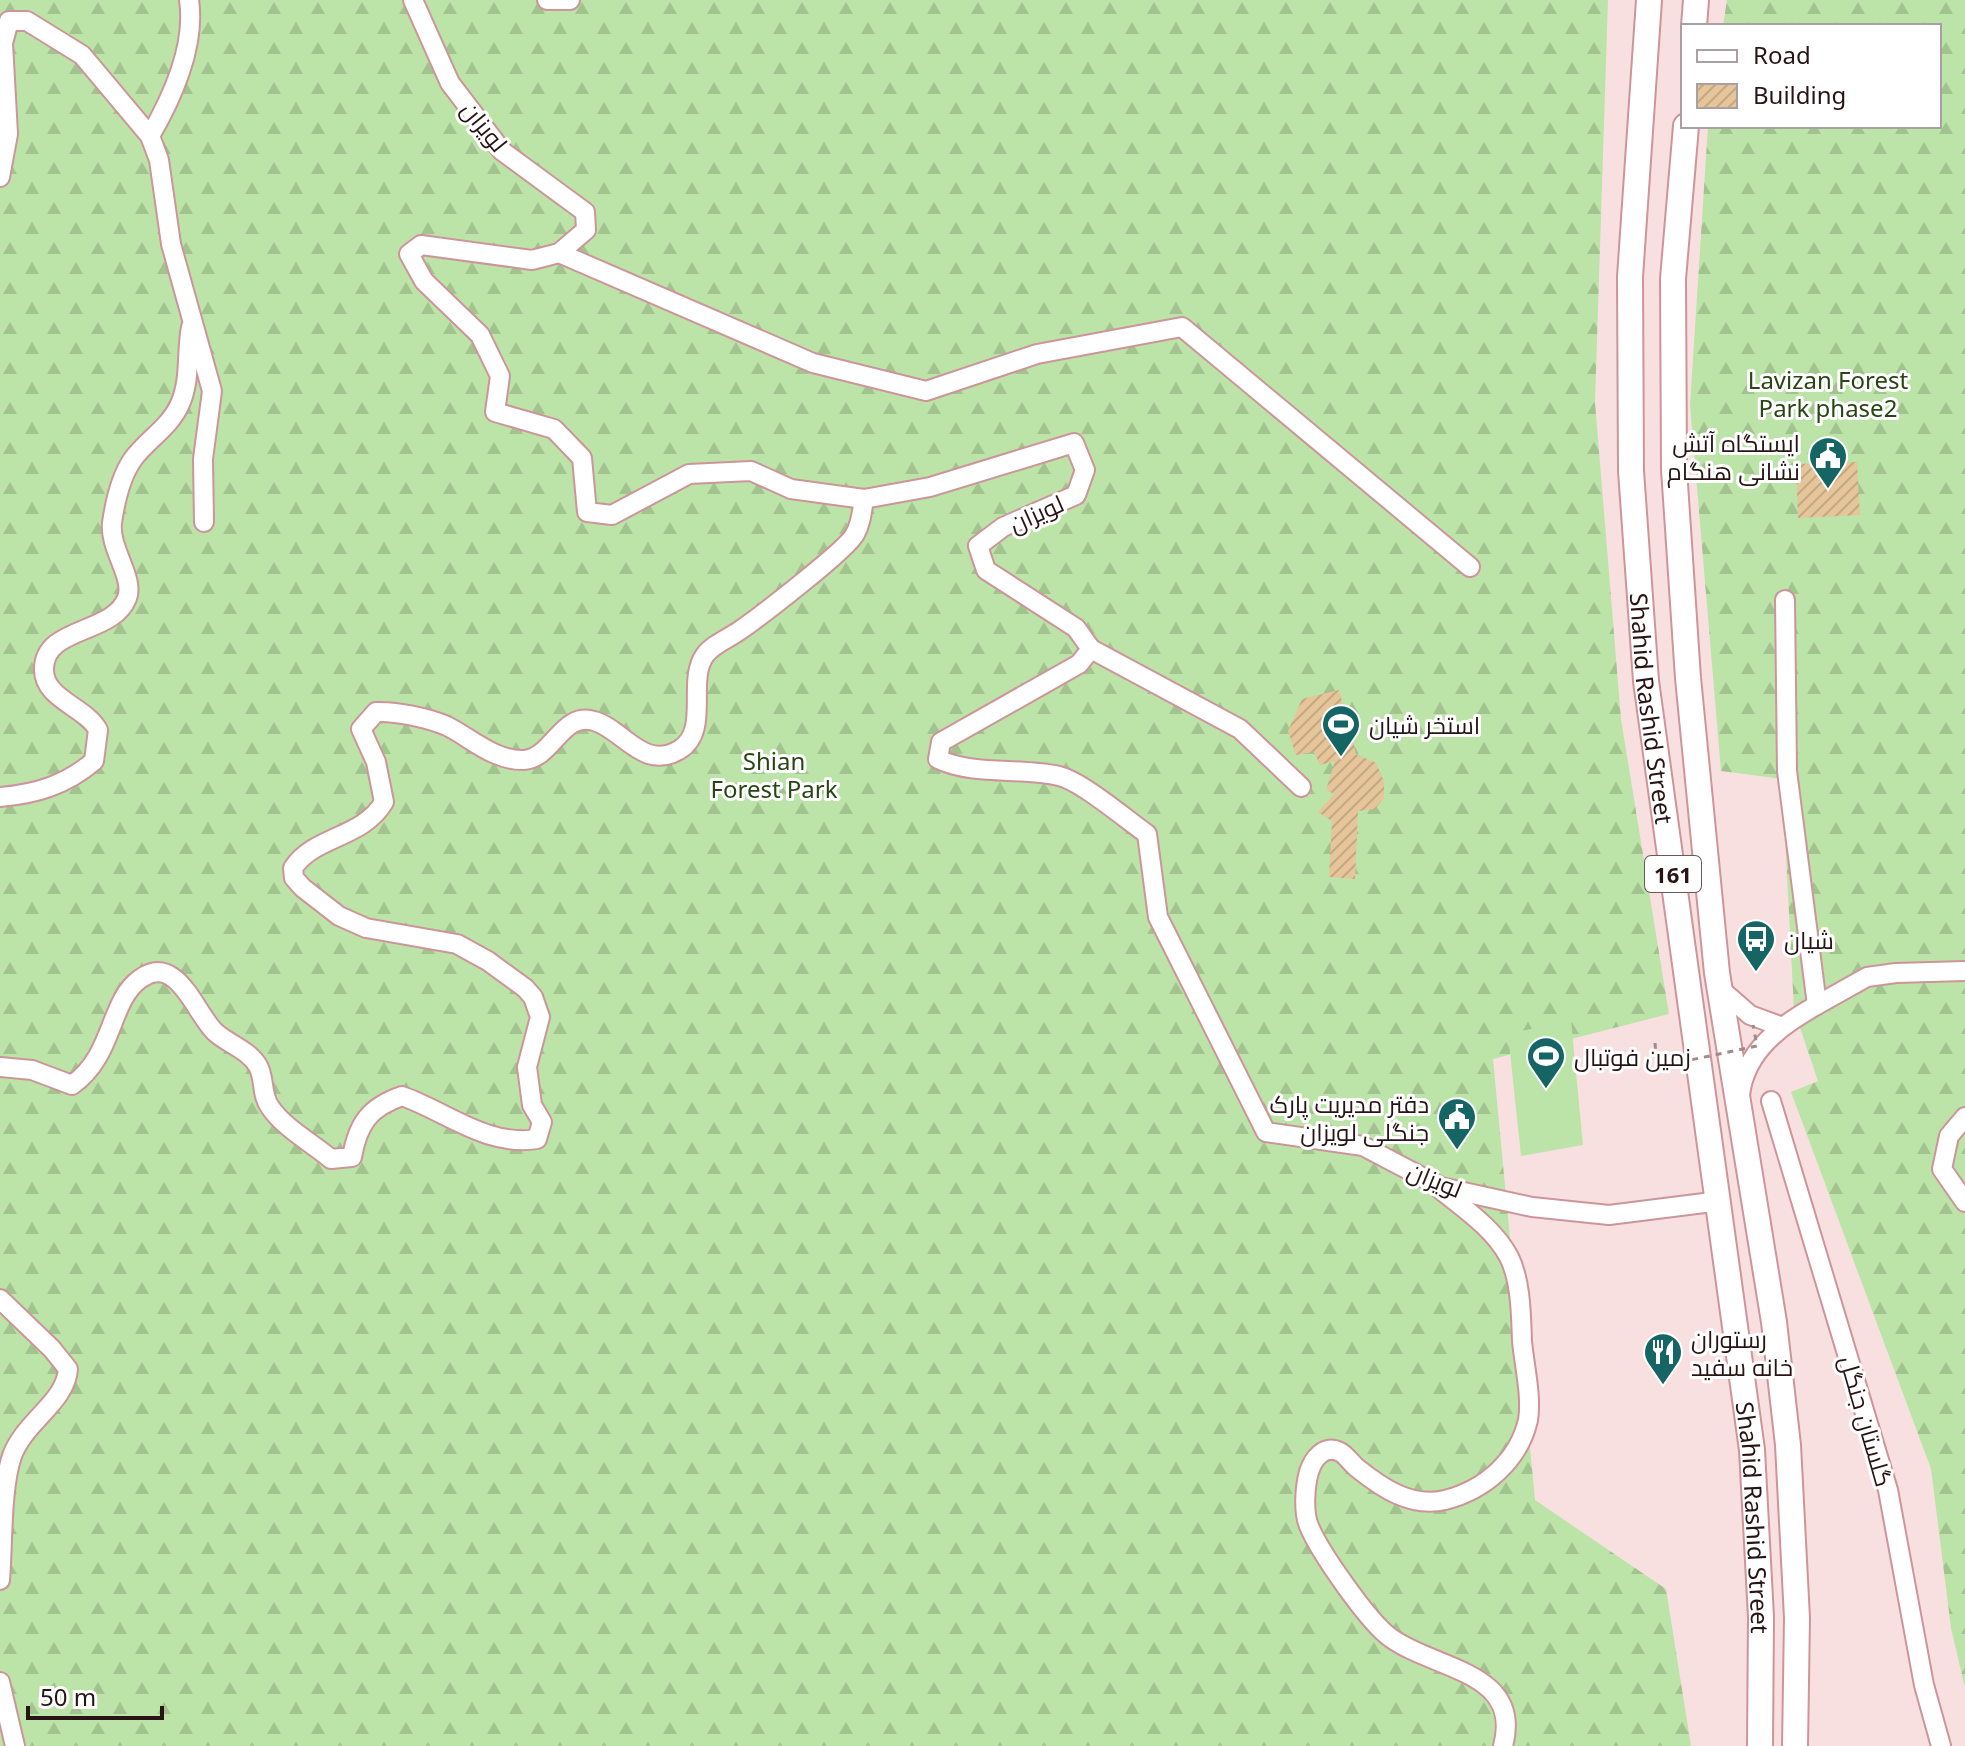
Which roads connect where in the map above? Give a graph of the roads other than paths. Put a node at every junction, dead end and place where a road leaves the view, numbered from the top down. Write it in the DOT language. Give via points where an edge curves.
graph roads {
  1 [pos="189,0"];
  2 [pos="413,0"];
  3 [pos="547,0"];
  4 [pos="570,0"];
  5 [pos="1649,0"];
  6 [pos="1696,0"];
  7 [pos="1694,24"];
  8 [pos="1686,128"];
  9 [pos="150,136"];
  10 [pos="0,177"];
  11 [pos="559,253"];
  12 [pos="192,323"];
  13 [pos="864,499"];
  14 [pos="204,522"];
  15 [pos="1470,567"];
  16 [pos="1785,600"];
  17 [pos="1091,649"];
  18 [pos="1301,787"];
  19 [pos="0,797"];
  20 [pos="1965,971"];
  21 [pos="1719,988"];
  22 [pos="1817,1005"];
  23 [pos="1780,1026"];
  24 [pos="0,1067"];
  25 [pos="1771,1101"];
  26 [pos="1738,1115"];
  27 [pos="1965,1117"];
  28 [pos="1432,1182"];
  29 [pos="1720,1201"];
  30 [pos="1965,1202"];
  31 [pos="0,1299"];
  32 [pos="0,1580"];
  33 [pos="0,1682"];
  34 [pos="15,1746"];
  35 [pos="1503,1746"];
  36 [pos="1760,1746"];
  37 [pos="1795,1746"];
  38 [pos="1941,1746"];
  1 -- 9 [label="street" via="178,75"];
  2 -- 11 [label="street, لویزان" via="450,83 502,151 585,212 586,230"];
  3 -- 4 [label="street"];
  5 -- 29 [label="main road, Shahid Rashid Street / 161" via="1630,277 1631,471 1646,681"];
  6 -- 7 [label="main road"];
  8 -- 21 [label="main road, Shahid Rashid Street / 161" via="1673,279 1674,469 1688,678"];
  9 -- 10 [label="street" via="82,55 27,21 9,21 3,43 8,134"];
  9 -- 12 [label="street"];
  11 -- 13 [label="street, لویزان" via="532,260 421,245 409,254 424,281 480,335 500,376 495,412 554,429 582,458 587,512 612,515 689,474 705,473 751,471 791,489"];
  11 -- 15 [label="street" via="813,363 926,391 1037,354 1182,327"];
  12 -- 14 [label="street" via="212,391 203,459"];
  12 -- 19 [label="street" via="188,377 179,406 133,459 113,520 113,546 128,586 126,599 103,623 53,646 45,659 49,686 81,709 98,730 94,761 63,783"];
  13 -- 17 [label="street, لویزان" via="930,487 1074,443 1085,470 1076,495 1003,527 978,546 986,570 1076,628"];
  13 -- 24 [label="street" via="854,537 760,616 706,652 695,674 698,711 681,749 660,756 641,752 595,721 582,720 569,725 542,755 524,760 484,749 446,726 386,711 376,712 361,729 376,762 384,802 355,832 308,850 293,868 294,878 339,916 366,928 457,944 525,988 540,1017 527,1067 532,1105 542,1122 537,1139 490,1137 402,1096 381,1103 363,1119 352,1157 331,1159 269,1107 259,1067 212,1029 177,979 164,974 150,973 125,993 103,1051 72,1085 32,1070"];
  16 -- 22 [label="street" via="1787,771"];
  17 -- 18 [label="street" via="1240,729"];
  17 -- 28 [label="street, لویزان" via="1079,664 941,742 938,759 954,766 1063,776 1147,834 1158,917 1266,1132 1363,1146"];
  20 -- 22 [label="street" via="1867,977"];
  21 -- 23 [label="street" via="1750,1015"];
  21 -- 26 [label="main road, Shahid Rashid Street / 161"];
  22 -- 23 [label="street"];
  23 -- 26 [label="street" via="1742,1076"];
  25 -- 38 [label="street, گلستان جنگل" via="1888,1490 1924,1685"];
  26 -- 37 [label="main road, Shahid Rashid Street / 161" via="1774,1322 1788,1445 1797,1618"];
  27 -- 30 [label="street" via="1949,1136 1942,1169"];
  28 -- 29 [label="street, لویزان" via="1532,1207 1609,1215"];
  28 -- 35 [label="street" via="1498,1238 1512,1262 1528,1419 1514,1456 1504,1468 1445,1500 1397,1496 1341,1452 1323,1452 1309,1471 1306,1511 1328,1560 1388,1637 1450,1665 1499,1697 1508,1718"];
  29 -- 36 [label="main road, Shahid Rashid Street / 161" via="1752,1450 1761,1617"];
  31 -- 32 [label="street" via="68,1369 67,1382 25,1430 12,1455 4,1487"];
  33 -- 34 [label="street"];
}
